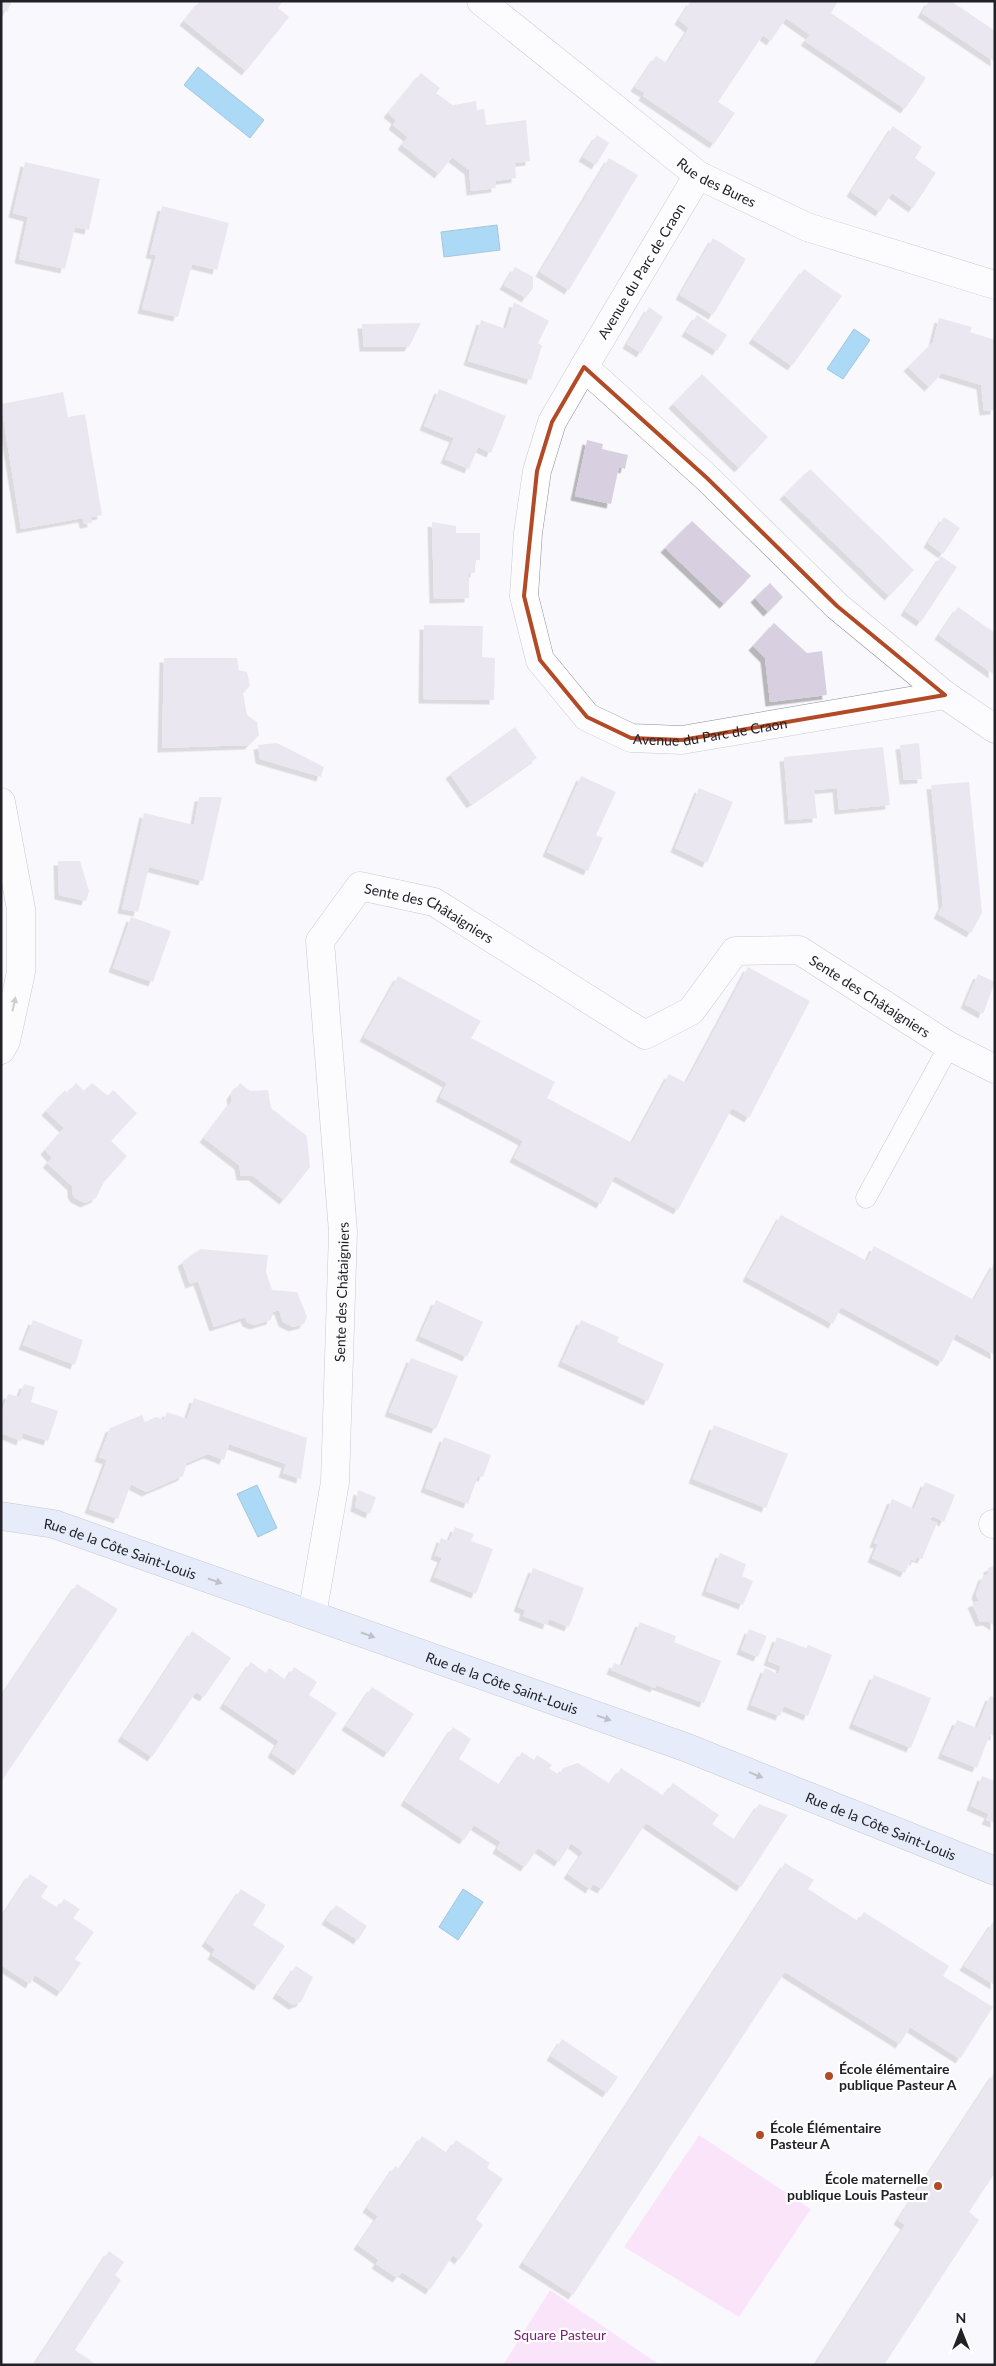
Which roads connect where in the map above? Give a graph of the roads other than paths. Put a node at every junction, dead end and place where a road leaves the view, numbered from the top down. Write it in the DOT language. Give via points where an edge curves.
graph roads {
  1 [pos="481,1"];
  2 [pos="698,175"];
  3 [pos="995,285"];
  4 [pos="584,367"];
  5 [pos="945,695"];
  6 [pos="995,729"];
  7 [pos="1,802"];
  8 [pos="949,1046"];
  9 [pos="1,1050"];
  10 [pos="995,1069"];
  11 [pos="866,1198"];
  12 [pos="1,1516"];
  13 [pos="312,1615"];
  14 [pos="995,1871"];
  1 -- 2 [label="street, Rue des Bures"];
  2 -- 3 [label="street, Rue des Bures" via="807,227"];
  2 -- 4 [label="street, Avenue du Parc de Craon"];
  4 -- 5 [label="street" via="707,478 836,606"];
  4 -- 5 [label="street, Avenue du Parc de Craon" via="552,422 537,471 528,533 524,596 540,660 587,716 631,738 682,740"];
  5 -- 6 [label="street"];
  9 -- 7 [label="street, one-way" via="6,1041 21,972 21,909"];
  8 -- 10 [label="street, Sente des Châtaigniers"];
  8 -- 11 [label="lane"];
  8 -- 13 [label="street, Sente des Châtaigniers" via="798,950 734,951 691,1011 645,1035 434,902 360,886 320,941 343,1232 335,1482"];
  12 -- 13 [label="street, Rue de la Côte Saint-Louis, one-way" via="54,1524"];
  13 -- 14 [label="street, Rue de la Côte Saint-Louis, one-way" via="685,1746"];
}
